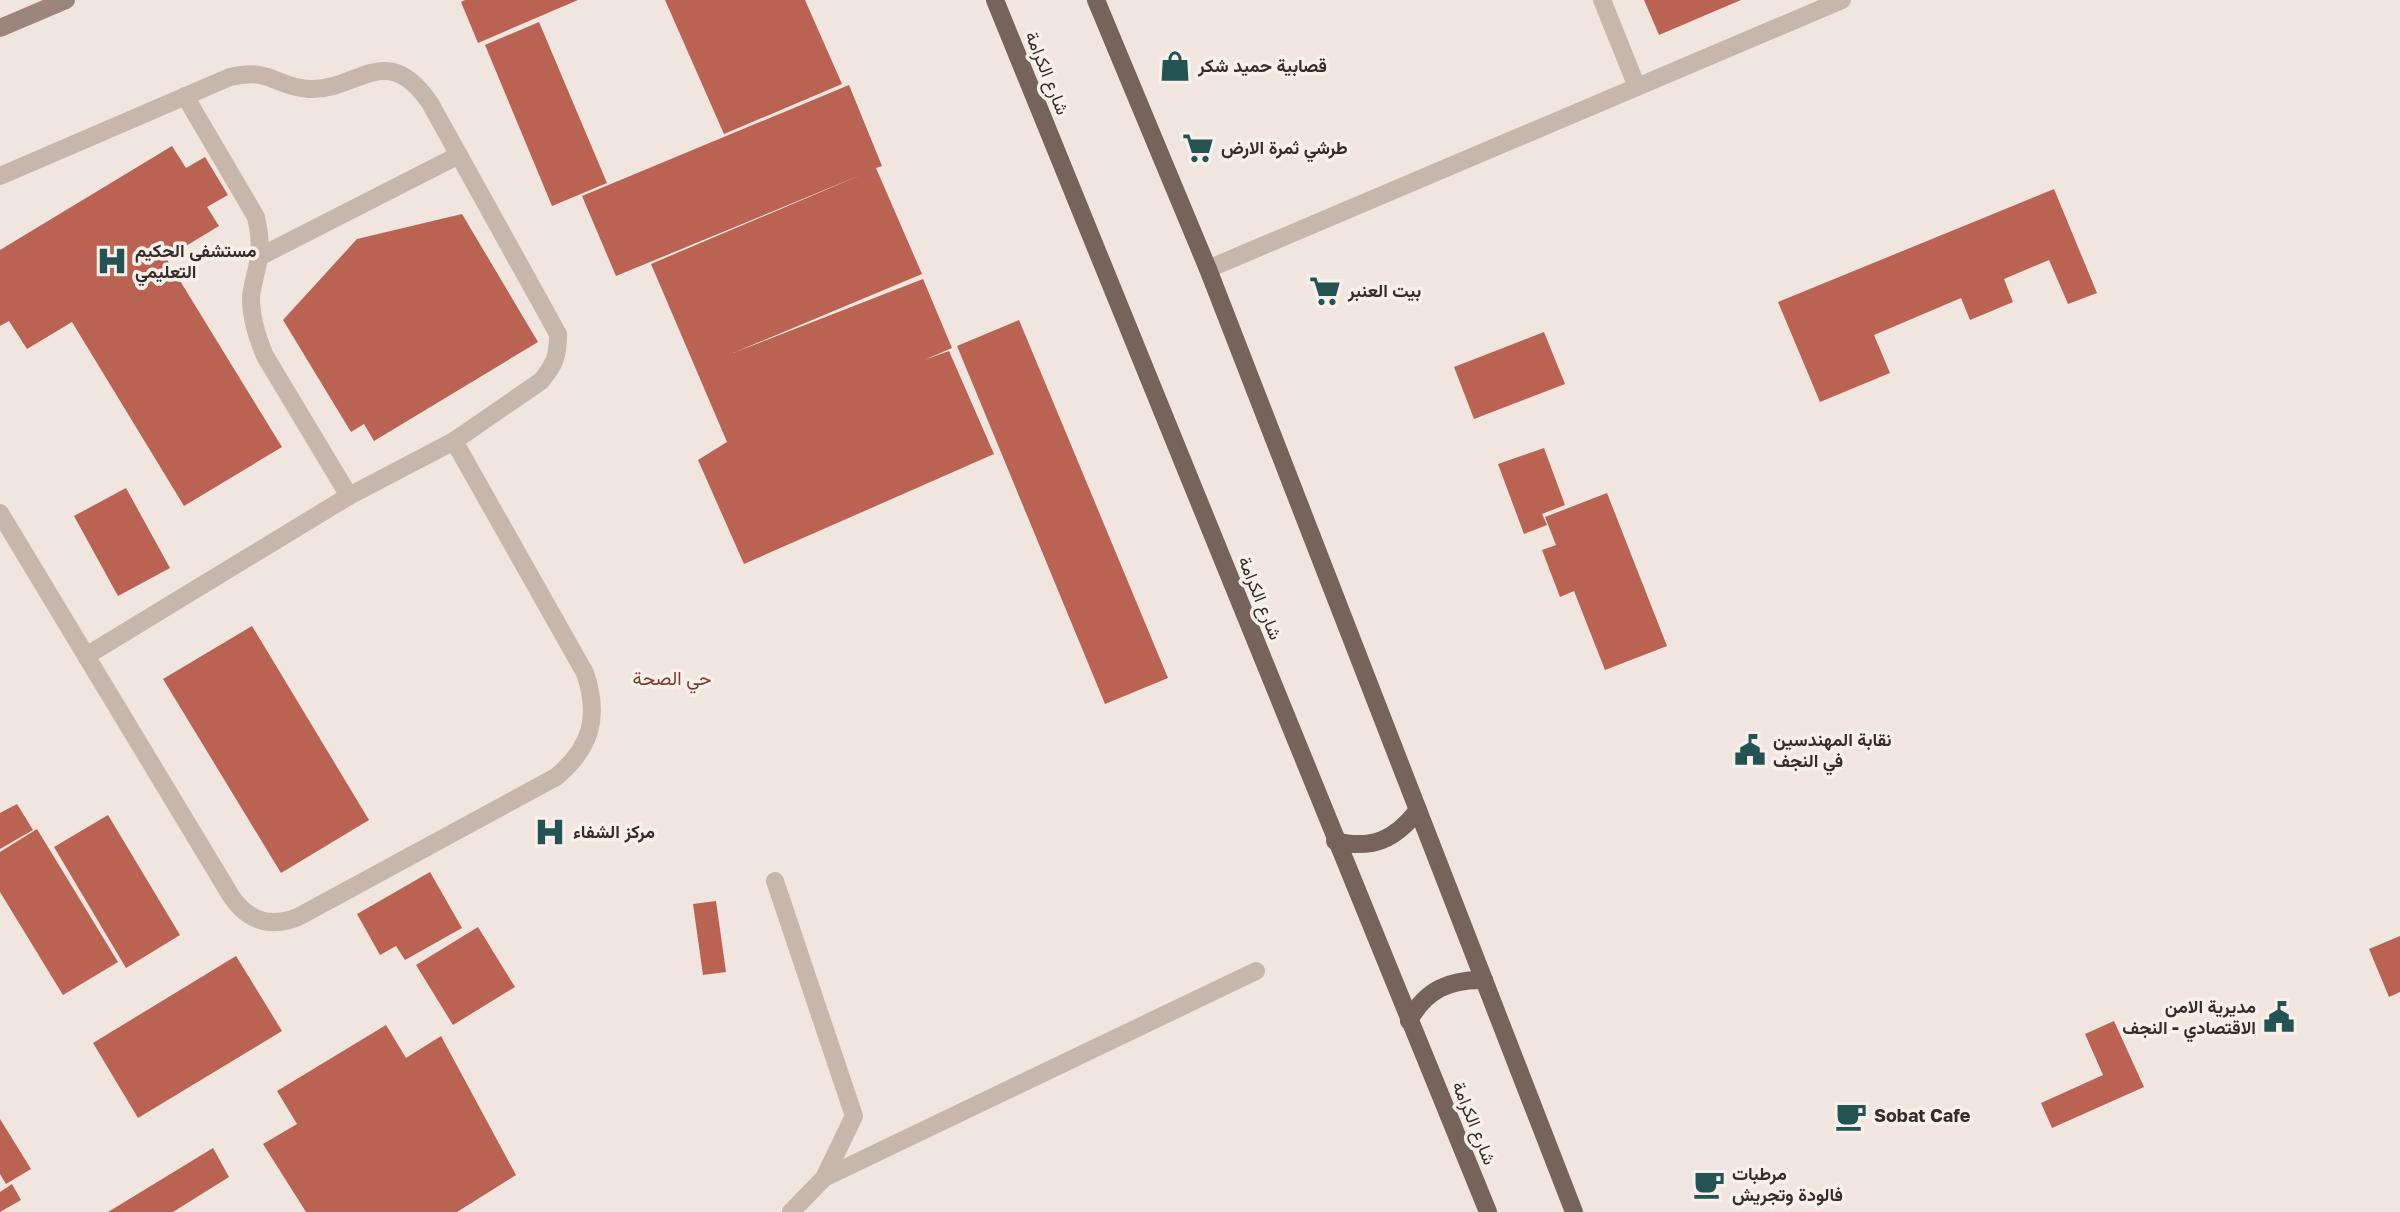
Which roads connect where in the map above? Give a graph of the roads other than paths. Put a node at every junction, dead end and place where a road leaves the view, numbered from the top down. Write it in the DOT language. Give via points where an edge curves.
graph roads {
  1 [pos="66,0"];
  2 [pos="995,0"];
  3 [pos="1096,0"];
  4 [pos="1602,0"];
  5 [pos="1842,0"];
  6 [pos="0,28"];
  7 [pos="1637,87"];
  8 [pos="185,96"];
  9 [pos="459,155"];
  10 [pos="0,176"];
  11 [pos="259,257"];
  12 [pos="1208,269"];
  13 [pos="454,441"];
  14 [pos="349,496"];
  15 [pos="0,513"];
  16 [pos="86,656"];
  17 [pos="1418,810"];
  18 [pos="1335,841"];
  19 [pos="775,881"];
  20 [pos="1256,971"];
  21 [pos="1484,980"];
  22 [pos="1409,1021"];
  23 [pos="824,1178"];
  24 [pos="791,1212"];
  25 [pos="1488,1212"];
  26 [pos="1574,1212"];
  1 -- 6 [label="main road"];
  2 -- 18 [label="main road, شارع الكرامة"];
  3 -- 12 [label="main road"];
  4 -- 7 [label="street"];
  5 -- 7 [label="street"];
  7 -- 12 [label="street"];
  8 -- 9 [label="street" via="243,74 319,89 375,70 392,72 420,89"];
  8 -- 10 [label="street"];
  8 -- 11 [label="street" via="256,217"];
  9 -- 11 [label="street"];
  9 -- 13 [label="street" via="551,318 558,334 558,351 541,381"];
  11 -- 14 [label="street" via="251,296 257,337"];
  12 -- 17 [label="main road"];
  13 -- 14 [label="street"];
  13 -- 16 [label="street" via="585,673 591,692 590,731 571,765 556,777 298,917 268,923 240,909 230,896"];
  14 -- 16 [label="street"];
  15 -- 16 [label="street"];
  17 -- 18 [label="main road" via="1389,838 1370,844"];
  17 -- 21 [label="main road"];
  18 -- 22 [label="main road, شارع الكرامة"];
  19 -- 23 [label="street" via="854,1116"];
  20 -- 23 [label="street"];
  21 -- 22 [label="main road" via="1446,984 1429,994"];
  21 -- 26 [label="main road"];
  22 -- 25 [label="main road, شارع الكرامة"];
  23 -- 24 [label="street"];
}
